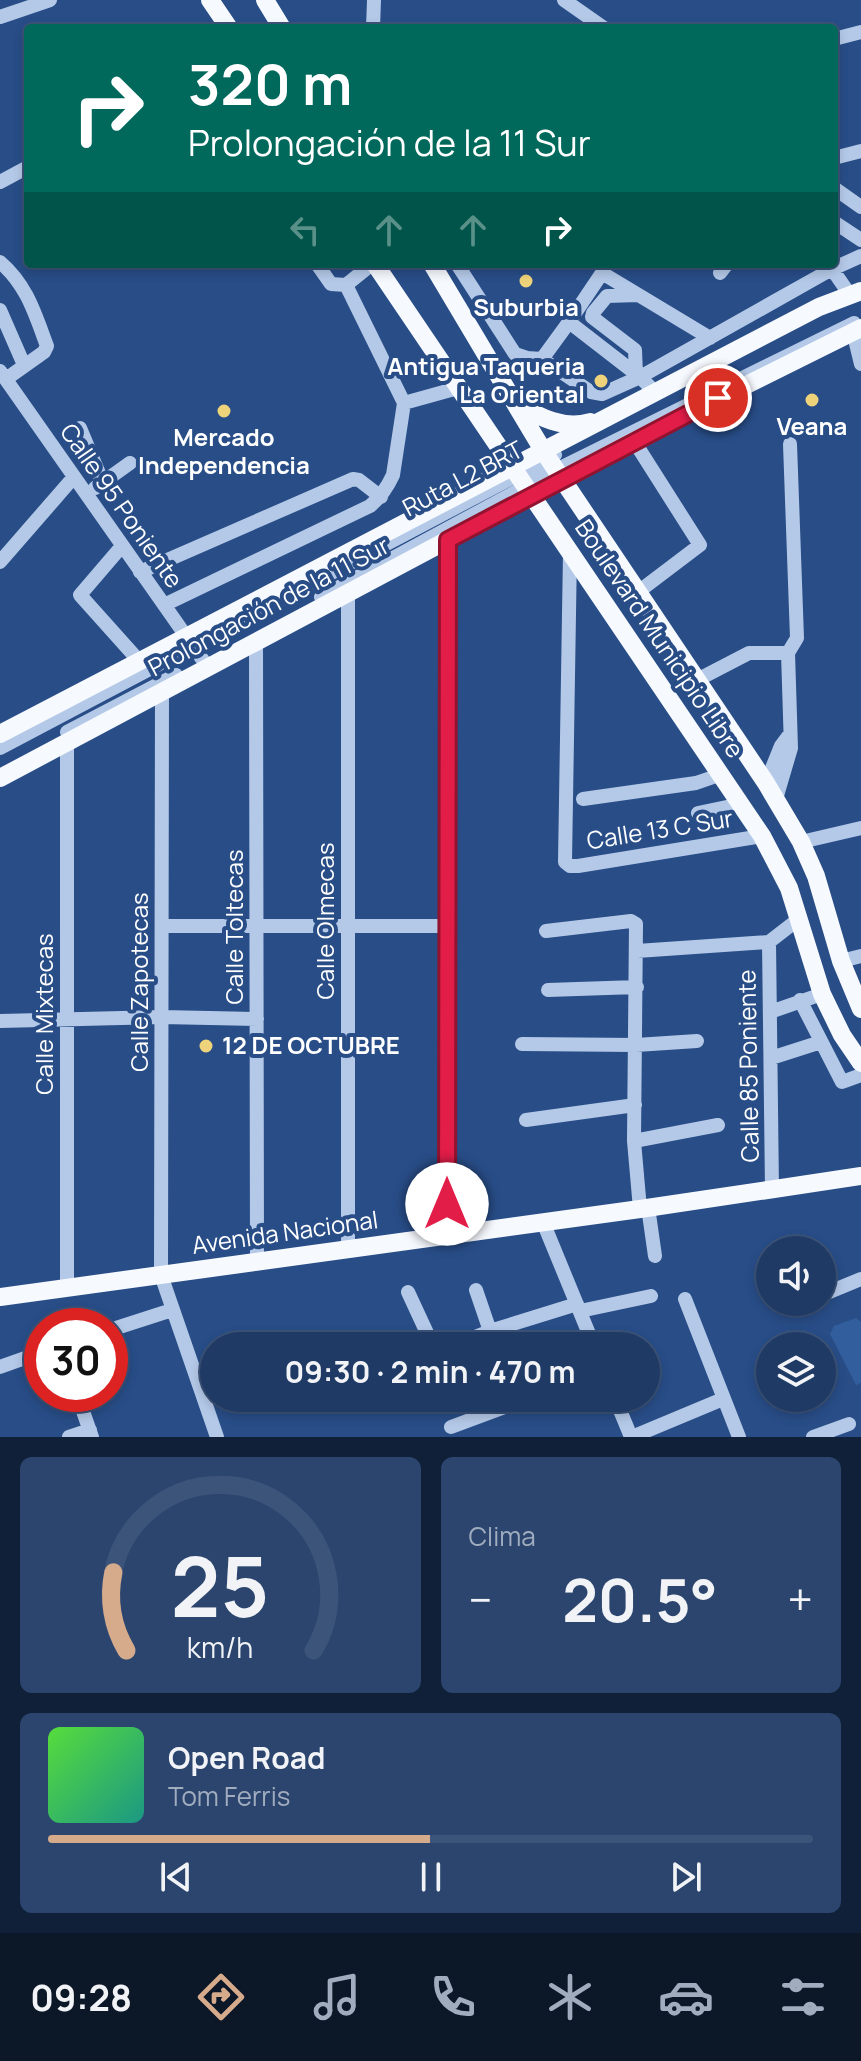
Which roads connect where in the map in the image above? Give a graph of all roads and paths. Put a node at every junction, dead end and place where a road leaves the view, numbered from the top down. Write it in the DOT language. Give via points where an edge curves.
graph roads {
  1 [pos="50,0"];
  2 [pos="210,0"];
  3 [pos="265,0"];
  4 [pos="374,0"];
  5 [pos="564,0"];
  6 [pos="0,17"];
  7 [pos="226,24"];
  8 [pos="279,24"];
  9 [pos="373,24"];
  10 [pos="598,24"];
  11 [pos="861,32"];
  12 [pos="838,38"];
  13 [pos="861,151"];
  14 [pos="838,157"];
  15 [pos="24,169"];
  16 [pos="0,182"];
  17 [pos="838,191"];
  18 [pos="861,207"];
  19 [pos="838,225"];
  20 [pos="861,240"];
  21 [pos="861,256"];
  22 [pos="0,262"];
  23 [pos="838,263"];
  24 [pos="320,268"];
  25 [pos="369,268"];
  26 [pos="377,268"];
  27 [pos="434,268"];
  28 [pos="460,268"];
  29 [pos="826,268"];
  30 [pos="831,268"];
  31 [pos="605,269"];
  32 [pos="346,285"];
  33 [pos="857,294"];
  34 [pos="638,295"];
  35 [pos="0,310"];
  36 [pos="569,322"];
  37 [pos="858,326"];
  38 [pos="710,338"];
  39 [pos="542,359"];
  40 [pos="861,360"];
  41 [pos="24,365"];
  42 [pos="3,375"];
  43 [pos="638,376"];
  44 [pos="458,388"];
  45 [pos="656,393"];
  46 [pos="514,402"];
  47 [pos="404,403"];
  48 [pos="620,413"];
  49 [pos="80,428"];
  50 [pos="634,441"];
  51 [pos="790,444"];
  52 [pos="130,463"];
  53 [pos="553,465"];
  54 [pos="73,478"];
  55 [pos="522,482"];
  56 [pos="103,483"];
  57 [pos="86,495"];
  58 [pos="381,497"];
  59 [pos="448,540"];
  60 [pos="122,546"];
  61 [pos="570,552"];
  62 [pos="0,562"];
  63 [pos="140,572"];
  64 [pos="638,592"];
  65 [pos="348,594"];
  66 [pos="164,605"];
  67 [pos="256,641"];
  68 [pos="190,643"];
  69 [pos="788,653"];
  70 [pos="140,662"];
  71 [pos="205,664"];
  72 [pos="697,680"];
  73 [pos="162,690"];
  74 [pos="0,734"];
  75 [pos="67,741"];
  76 [pos="0,748"];
  77 [pos="0,769"];
  78 [pos="722,774"];
  79 [pos="0,778"];
  80 [pos="771,791"];
  81 [pos="583,799"];
  82 [pos="741,804"];
  83 [pos="698,813"];
  84 [pos="861,828"];
  85 [pos="762,836"];
  86 [pos="801,842"];
  87 [pos="800,918"];
  88 [pos="162,926"];
  89 [pos="257,926"];
  90 [pos="348,926"];
  91 [pos="448,926"];
  92 [pos="546,931"];
  93 [pos="769,942"];
  94 [pos="637,951"];
  95 [pos="861,956"];
  96 [pos="841,961"];
  97 [pos="637,987"];
  98 [pos="548,990"];
  99 [pos="822,994"];
  100 [pos="800,1000"];
  101 [pos="861,1009"];
  102 [pos="770,1012"];
  103 [pos="162,1017"];
  104 [pos="67,1019"];
  105 [pos="257,1019"];
  106 [pos="0,1021"];
  107 [pos="697,1041"];
  108 [pos="821,1042"];
  109 [pos="522,1044"];
  110 [pos="636,1045"];
  111 [pos="771,1058"];
  112 [pos="861,1063"];
  113 [pos="861,1075"];
  114 [pos="635,1105"];
  115 [pos="526,1120"];
  116 [pos="718,1125"];
  117 [pos="634,1141"];
  118 [pos="861,1176"];
  119 [pos="772,1190"];
  120 [pos="644,1208"];
  121 [pos="543,1222"];
  122 [pos="447,1235"];
  123 [pos="348,1249"];
  124 [pos="655,1256"];
  125 [pos="257,1262"];
  126 [pos="161,1275"];
  127 [pos="861,1279"];
  128 [pos="67,1288"];
  129 [pos="836,1289"];
  130 [pos="476,1290"];
  131 [pos="408,1292"];
  132 [pos="651,1296"];
  133 [pos="0,1297"];
  134 [pos="685,1299"];
  135 [pos="578,1308"];
  136 [pos="172,1310"];
  137 [pos="128,1324"];
  138 [pos="490,1331"];
  139 [pos="427,1332"];
  140 [pos="588,1332"];
  141 [pos="24,1358"];
  142 [pos="0,1367"];
  143 [pos="200,1373"];
  144 [pos="723,1399"];
  145 [pos="83,1412"];
  146 [pos="212,1412"];
  147 [pos="491,1412"];
  148 [pos="621,1412"];
  149 [pos="849,1424"];
  150 [pos="451,1427"];
  151 [pos="91,1434"];
  152 [pos="69,1437"];
  153 [pos="217,1437"];
  154 [pos="631,1437"];
  155 [pos="739,1437"];
  156 [pos="813,1437"];
  1 -- 6 [label="street"];
  2 -- 7 [label="main road"];
  3 -- 8 [label="main road"];
  4 -- 9 [label="street"];
  5 -- 10 [label="street"];
  11 -- 12 [label="street"];
  13 -- 14 [label="street"];
  15 -- 16 [label="street"];
  17 -- 18 [label="street"];
  19 -- 20 [label="street"];
  21 -- 23 [label="street"];
  22 -- 41 [label="street" via="25,289 47,346"];
  24 -- 32 [label="street" via="331,284"];
  25 -- 32 [label="street"];
  26 -- 44 [label="main road, Boulevard Municipio Libre"];
  27 -- 46 [label="main road, Boulevard Municipio Libre"];
  28 -- 39 [label="street" via="515,354"];
  29 -- 38 [label="street"];
  30 -- 33 [label="street"];
  31 -- 34 [label="street"];
  31 -- 36 [label="street"];
  32 -- 47 [label="street"];
  33 -- 45 [label="main road" via="819,307"];
  33 -- 53 [label="street, Ruta L2 BRT"];
  34 -- 38 [label="street"];
  34 -- 43 [label="street" via="607,296 592,317 635,350"];
  35 -- 41 [label="street"];
  36 -- 39 [label="street"];
  36 -- 43 [label="street"];
  37 -- 40 [label="street"];
  37 -- 50 [label="main road"];
  37 -- 53 [label="street, Ruta L2 BRT" via="818,339"];
  38 -- 43 [label="street"];
  39 -- 43 [label="street" via="596,393"];
  41 -- 42 [label="street"];
  42 -- 54 [label="street, Calle 95 Poniente"];
  43 -- 45 [label="street"];
  44 -- 47 [label="street"];
  44 -- 55 [label="main road, Boulevard Municipio Libre"];
  45 -- 48 [label="main road"];
  46 -- 48 [label="main road" via="539,417 570,425"];
  46 -- 53 [label="main road, Boulevard Municipio Libre"];
  47 -- 58 [label="street" via="393,475"];
  48 -- 53 [label="main road"];
  49 -- 56 [label="street"];
  50 -- 53 [label="main road"];
  50 -- 64 [label="street" via="700,545"];
  51 -- 69 [label="street" via="797,638"];
  52 -- 56 [label="street"];
  53 -- 55 [label="main road, Prolongación de la 11 Sur"];
  53 -- 55 [label="main road, Prolongación de la 11 Sur"];
  53 -- 64 [label="main road, Boulevard Municipio Libre"];
  54 -- 57 [label="street, Calle 95 Poniente"];
  54 -- 62 [label="street"];
  55 -- 59 [label="main road, Prolongación de la 11 Sur"];
  55 -- 61 [label="main road, Boulevard Municipio Libre"];
  55 -- 68 [label="main road, Prolongación de la 11 Sur"];
  55 -- 71 [label="street, Ruta L2 BRT"];
  56 -- 57 [label="street"];
  57 -- 60 [label="street, Calle 95 Poniente"];
  58 -- 63 [label="street" via="353,479"];
  58 -- 66 [label="street"];
  59 -- 65 [label="main road, Prolongación de la 11 Sur"];
  59 -- 91 [label="street"];
  60 -- 63 [label="street, Calle 95 Poniente"];
  60 -- 70 [label="street" via="80,595"];
  61 -- 78 [label="main road, Boulevard Municipio Libre"];
  61 -- 85 [label="street, Calle 13 C Sur" via="565,862 578,866"];
  63 -- 66 [label="street, Calle 95 Poniente"];
  64 -- 72 [label="main road, Boulevard Municipio Libre"];
  65 -- 67 [label="main road, Prolongación de la 11 Sur"];
  65 -- 90 [label="street, Calle Olmecas"];
  66 -- 68 [label="street, Calle 95 Poniente"];
  67 -- 71 [label="main road, Prolongación de la 11 Sur"];
  67 -- 89 [label="street, Calle Toltecas"];
  68 -- 70 [label="main road, Prolongación de la 11 Sur"];
  68 -- 71 [label="street, Calle 95 Poniente"];
  68 -- 76 [label="street"];
  69 -- 72 [label="street" via="749,653"];
  69 -- 80 [label="street" via="791,748"];
  70 -- 74 [label="main road, Prolongación de la 11 Sur"];
  71 -- 73 [label="main road, Prolongación de la 11 Sur"];
  71 -- 77 [label="street, Ruta L2 BRT"];
  72 -- 80 [label="main road, Boulevard Municipio Libre"];
  73 -- 75 [label="main road, Prolongación de la 11 Sur"];
  73 -- 88 [label="street, Calle Zapotecas"];
  75 -- 79 [label="main road, Prolongación de la 11 Sur"];
  75 -- 104 [label="street, Calle Mixtecas"];
  78 -- 81 [label="street" via="696,783"];
  78 -- 82 [label="main road, Boulevard Municipio Libre"];
  80 -- 86 [label="main road, Boulevard Municipio Libre"];
  82 -- 83 [label="street"];
  82 -- 85 [label="main road, Boulevard Municipio Libre"];
  84 -- 86 [label="street"];
  85 -- 87 [label="main road, Boulevard Municipio Libre"];
  86 -- 96 [label="main road, Boulevard Municipio Libre"];
  87 -- 93 [label="street"];
  87 -- 99 [label="main road, Boulevard Municipio Libre"];
  88 -- 89 [label="street"];
  88 -- 103 [label="street, Calle Zapotecas"];
  89 -- 90 [label="street"];
  89 -- 105 [label="street, Calle Toltecas"];
  90 -- 91 [label="street"];
  90 -- 123 [label="street, Calle Olmecas"];
  91 -- 122 [label="street"];
  92 -- 94 [label="street" via="631,921 636,924"];
  93 -- 94 [label="street"];
  93 -- 102 [label="street, Calle 85 Poniente"];
  94 -- 97 [label="street"];
  95 -- 96 [label="street"];
  96 -- 101 [label="main road, Boulevard Municipio Libre"];
  97 -- 98 [label="street"];
  97 -- 110 [label="street"];
  99 -- 100 [label="street"];
  99 -- 112 [label="main road, Boulevard Municipio Libre"];
  100 -- 102 [label="street"];
  100 -- 108 [label="street"];
  102 -- 111 [label="street, Calle 85 Poniente"];
  103 -- 104 [label="street"];
  103 -- 105 [label="street"];
  103 -- 126 [label="street, Calle Zapotecas"];
  104 -- 106 [label="street"];
  104 -- 128 [label="street, Calle Mixtecas"];
  105 -- 125 [label="street, Calle Toltecas"];
  107 -- 110 [label="street"];
  108 -- 111 [label="street"];
  108 -- 113 [label="street" via="843,1083"];
  109 -- 110 [label="street"];
  110 -- 114 [label="street"];
  111 -- 119 [label="street, Calle 85 Poniente"];
  114 -- 115 [label="street"];
  114 -- 117 [label="street"];
  116 -- 117 [label="street"];
  117 -- 120 [label="street"];
  118 -- 119 [label="main road, Avenida Nacional"];
  119 -- 120 [label="main road, Avenida Nacional"];
  120 -- 121 [label="main road, Avenida Nacional"];
  120 -- 124 [label="street"];
  121 -- 122 [label="main road, Avenida Nacional"];
  121 -- 135 [label="street"];
  122 -- 123 [label="main road, Avenida Nacional"];
  123 -- 125 [label="main road, Avenida Nacional"];
  125 -- 126 [label="main road, Avenida Nacional"];
  126 -- 128 [label="main road, Avenida Nacional"];
  126 -- 136 [label="street, Calle Zapotecas"];
  127 -- 129 [label="street"];
  128 -- 133 [label="main road, Avenida Nacional"];
  130 -- 138 [label="street"];
  131 -- 139 [label="street"];
  132 -- 135 [label="street"];
  134 -- 144 [label="street"];
  135 -- 138 [label="street"];
  135 -- 140 [label="street"];
  136 -- 137 [label="street"];
  136 -- 143 [label="street, Calle Zapotecas"];
  141 -- 142 [label="street"];
  144 -- 154 [label="street"];
  144 -- 155 [label="street"];
  145 -- 151 [label="street"];
  146 -- 153 [label="street, Calle Zapotecas"];
  147 -- 150 [label="street"];
  148 -- 154 [label="street"];
  149 -- 156 [label="street"];
  151 -- 152 [label="street"];
}
